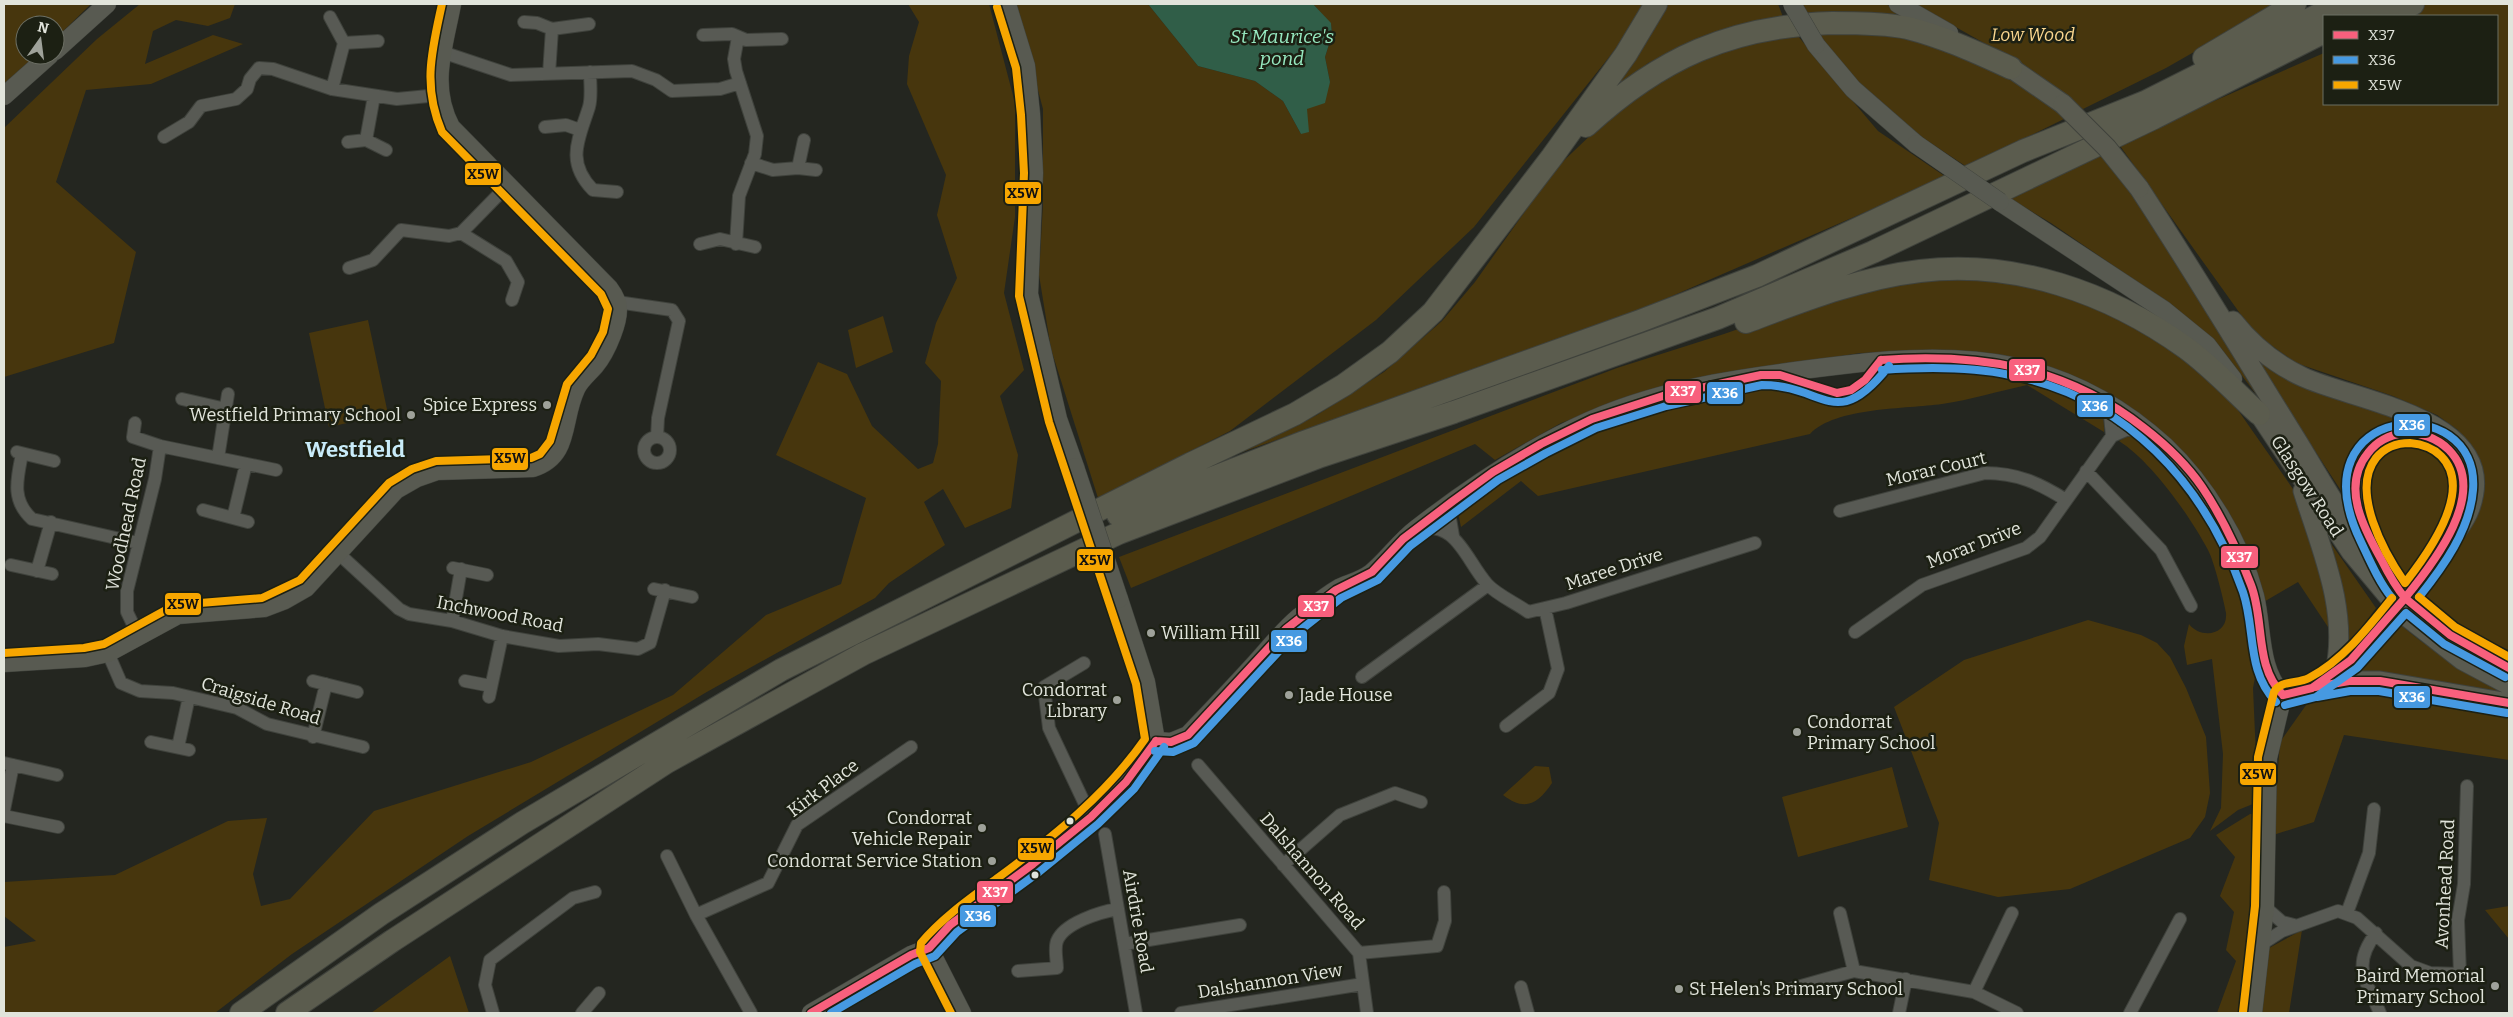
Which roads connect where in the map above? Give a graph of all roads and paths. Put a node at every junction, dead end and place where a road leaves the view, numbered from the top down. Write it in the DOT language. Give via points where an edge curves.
graph roads {
  1 [pos="107,4"];
  2 [pos="452,4"];
  3 [pos="1008,4"];
  4 [pos="1656,4"];
  5 [pos="1792,4"];
  6 [pos="1898,4"];
  7 [pos="2295,4"];
  8 [pos="2340,4"];
  9 [pos="2377,4"];
  10 [pos="2413,4"];
  11 [pos="2356,15"];
  12 [pos="2388,15"];
  13 [pos="330,17"];
  14 [pos="524,22"];
  15 [pos="588,24"];
  16 [pos="552,29"];
  17 [pos="2323,33"];
  18 [pos="703,35"];
  19 [pos="738,37"];
  20 [pos="782,39"];
  21 [pos="378,41"];
  22 [pos="65,42"];
  23 [pos="344,43"];
  24 [pos="2323,44"];
  25 [pos="442,52"];
  26 [pos="39,65"];
  27 [pos="2011,68"];
  28 [pos="590,72"];
  29 [pos="549,74"];
  30 [pos="740,84"];
  31 [pos="332,89"];
  32 [pos="439,95"];
  33 [pos="4,96"];
  34 [pos="374,96"];
  35 [pos="2154,118"];
  36 [pos="545,127"];
  37 [pos="580,130"];
  38 [pos="164,137"];
  39 [pos="366,140"];
  40 [pos="804,140"];
  41 [pos="348,142"];
  42 [pos="386,150"];
  43 [pos="2023,151"];
  44 [pos="1552,157"];
  45 [pos="751,163"];
  46 [pos="798,168"];
  47 [pos="816,170"];
  48 [pos="508,186"];
  49 [pos="617,192"];
  50 [pos="461,234"];
  51 [pos="2173,242"];
  52 [pos="700,244"];
  53 [pos="736,244"];
  54 [pos="755,247"];
  55 [pos="349,268"];
  56 [pos="512,300"];
  57 [pos="617,302"];
  58 [pos="1531,384"];
  59 [pos="228,394"];
  60 [pos="2095,395"];
  61 [pos="182,399"];
  62 [pos="226,409"];
  63 [pos="2259,414"];
  64 [pos="135,423"];
  65 [pos="2145,429"];
  66 [pos="2112,436"];
  67 [pos="657,437"];
  68 [pos="160,446"];
  69 [pos="218,458"];
  70 [pos="54,461"];
  71 [pos="246,464"];
  72 [pos="2295,468"];
  73 [pos="276,470"];
  74 [pos="2086,471"];
  75 [pos="2066,500"];
  76 [pos="1453,501"];
  77 [pos="203,510"];
  78 [pos="1840,511"];
  79 [pos="233,518"];
  80 [pos="51,522"];
  81 [pos="248,522"];
  82 [pos="1414,530"];
  83 [pos="1453,536"];
  84 [pos="2448,540"];
  85 [pos="138,542"];
  86 [pos="1756,543"];
  87 [pos="338,553"];
  88 [pos="11,565"];
  89 [pos="37,571"];
  90 [pos="52,574"];
  91 [pos="487,575"];
  92 [pos="962,580"];
  93 [pos="1488,585"];
  94 [pos="2398,590"];
  95 [pos="692,597"];
  96 [pos="2191,606"];
  97 [pos="1545,608"];
  98 [pos="452,622"];
  99 [pos="1855,632"];
  100 [pos="502,636"];
  101 [pos="139,637"];
  102 [pos="108,653"];
  103 [pos="4,662"];
  104 [pos="1084,663"];
  105 [pos="2509,668"];
  106 [pos="2336,672"];
  107 [pos="1362,677"];
  108 [pos="313,681"];
  109 [pos="465,681"];
  110 [pos="326,684"];
  111 [pos="2509,685"];
  112 [pos="2312,688"];
  113 [pos="357,692"];
  114 [pos="2284,695"];
  115 [pos="189,697"];
  116 [pos="2509,703"];
  117 [pos="1506,726"];
  118 [pos="313,737"];
  119 [pos="1156,741"];
  120 [pos="151,742"];
  121 [pos="911,746"];
  122 [pos="364,747"];
  123 [pos="9,764"];
  124 [pos="1198,765"];
  125 [pos="57,775"];
  126 [pos="2467,786"];
  127 [pos="1421,802"];
  128 [pos="4,810"];
  129 [pos="2374,810"];
  130 [pos="4,816"];
  131 [pos="1091,817"];
  132 [pos="58,827"];
  133 [pos="1105,834"];
  134 [pos="667,856"];
  135 [pos="1284,864"];
  136 [pos="595,892"];
  137 [pos="1444,892"];
  138 [pos="2265,907"];
  139 [pos="1118,909"];
  140 [pos="1840,913"];
  141 [pos="2012,913"];
  142 [pos="2347,913"];
  143 [pos="696,915"];
  144 [pos="2180,919"];
  145 [pos="1240,925"];
  146 [pos="2294,925"];
  147 [pos="2376,933"];
  148 [pos="1124,944"];
  149 [pos="2262,944"];
  150 [pos="929,948"];
  151 [pos="1359,953"];
  152 [pos="1018,971"];
  153 [pos="1854,971"];
  154 [pos="1906,979"];
  155 [pos="1363,984"];
  156 [pos="1521,987"];
  157 [pos="1788,990"];
  158 [pos="1974,992"];
  159 [pos="599,993"];
  160 [pos="241,1013"];
  161 [pos="287,1013"];
  162 [pos="493,1013"];
  163 [pos="582,1013"];
  164 [pos="751,1013"];
  165 [pos="811,1013"];
  166 [pos="962,1013"];
  167 [pos="1136,1013"];
  168 [pos="1182,1013"];
  169 [pos="1367,1013"];
  170 [pos="1528,1013"];
  171 [pos="1899,1013"];
  172 [pos="2017,1013"];
  173 [pos="2130,1013"];
  174 [pos="2254,1013"];
  175 [pos="2380,1013"];
  1 -- 22 [label="street"];
  2 -- 25 [label="street"];
  3 -- 119 [label="street, bridge" via="1026,66 1031,114 1034,173 1030,294 1058,419 1146,682"];
  4 -- 44 [label="highway" via="1626,54"];
  5 -- 63 [label="street, Glasgow Road, bridge" via="1816,45 1854,90 1916,144 2164,310 2207,345"];
  6 -- 27 [label="street"];
  7 -- 43 [label="highway" via="2145,90"];
  8 -- 43 [label="highway" via="2145,102"];
  9 -- 11 [label="highway"];
  10 -- 12 [label="highway"];
  13 -- 23 [label="street"];
  14 -- 16 [label="street"];
  15 -- 16 [label="street"];
  16 -- 29 [label="street"];
  17 -- 35 [label="highway"];
  18 -- 19 [label="street" via="732,34"];
  19 -- 20 [label="street" via="746,40"];
  19 -- 30 [label="street" via="734,59"];
  21 -- 23 [label="street"];
  23 -- 31 [label="street"];
  24 -- 35 [label="highway"];
  25 -- 29 [label="street" via="512,74"];
  25 -- 32 [label="street" via="438,71"];
  26 -- 33 [label="street"];
  27 -- 44 [label="highway" via="1965,47 1907,28 1848,23 1797,24 1719,41 1665,66 1611,103"];
  27 -- 51 [label="main road, bridge" via="2063,104 2107,148 2139,188"];
  28 -- 29 [label="street"];
  28 -- 30 [label="street" via="632,71 656,80 672,91 720,89"];
  28 -- 37 [label="street" via="590,105"];
  30 -- 45 [label="street" via="757,136"];
  31 -- 34 [label="street"];
  31 -- 38 [label="street" via="273,69 259,68 247,89 236,99 201,106 189,122"];
  32 -- 34 [label="street" via="397,99"];
  32 -- 48 [label="street" via="451,127"];
  34 -- 39 [label="street"];
  35 -- 58 [label="highway" via="1872,252 1746,306"];
  36 -- 37 [label="street" via="566,125"];
  37 -- 49 [label="street" via="576,143 577,164 587,184 593,190"];
  39 -- 41 [label="street"];
  39 -- 42 [label="street"];
  40 -- 46 [label="street"];
  43 -- 92 [label="highway" via="1757,276 1216,475"];
  44 -- 92 [label="highway" via="1433,312 1390,352 1295,414"];
  45 -- 46 [label="street" via="773,170"];
  45 -- 53 [label="street" via="739,196"];
  46 -- 47 [label="street"];
  48 -- 50 [label="street"];
  48 -- 57 [label="street" via="609,288"];
  50 -- 55 [label="street" via="449,236 401,230 373,260"];
  50 -- 56 [label="street" via="506,261 518,282"];
  51 -- 84 [label="main road" via="2239,328 2277,363 2323,385 2416,417 2440,429 2456,442 2469,461 2474,490 2467,516"];
  51 -- 94 [label="main road" via="2326,487"];
  52 -- 53 [label="street" via="720,239"];
  53 -- 54 [label="street"];
  57 -- 67 [label="street" via="672,310 679,321 658,418"];
  57 -- 87 [label="street" via="618,313 610,341 576,387 557,454 550,461 533,468 437,471 416,478 396,490"];
  58 -- 63 [label="highway" via="1680,346 1807,299 1868,281 1919,271 1962,269 2011,272 2059,283 2103,299 2146,321 2187,349"];
  58 -- 161 [label="highway" via="1321,456 1119,533 863,654 667,762"];
  59 -- 62 [label="street"];
  60 -- 65 [label="street"];
  60 -- 66 [label="street" via="2110,416"];
  60 -- 76 [label="street" via="2015,366 1968,359 1910,358 1761,375 1663,396 1592,419 1493,472"];
  61 -- 62 [label="street"];
  62 -- 69 [label="street"];
  63 -- 72 [label="main road, Glasgow Road"];
  64 -- 68 [label="street" via="133,437"];
  65 -- 66 [label="street" via="2126,430"];
  65 -- 114 [label="street" via="2184,465 2218,511 2254,593 2269,677"];
  66 -- 74 [label="street, Morar Drive"];
  68 -- 69 [label="street"];
  68 -- 85 [label="street, Woodhead Road"];
  69 -- 71 [label="street"];
  70 -- 80 [label="street" via="20,452 16,483 21,509 32,519"];
  71 -- 73 [label="street"];
  71 -- 79 [label="street"];
  72 -- 106 [label="main road" via="2333,589 2340,646"];
  72 -- 111 [label="main road, Glasgow Road" via="2350,552 2402,613 2462,660"];
  74 -- 75 [label="street, Morar Drive"];
  74 -- 96 [label="street" via="2161,550"];
  75 -- 78 [label="street, Morar Court" via="2023,477 1985,473"];
  75 -- 99 [label="street, Morar Drive" via="2040,536 2026,548 1922,584"];
  76 -- 82 [label="street"];
  76 -- 83 [label="street" via="1449,513"];
  77 -- 79 [label="street"];
  79 -- 81 [label="street"];
  80 -- 85 [label="street"];
  80 -- 89 [label="street"];
  82 -- 83 [label="street" via="1429,526"];
  82 -- 119 [label="street" via="1372,572 1336,590 1286,629 1188,735 1171,742"];
  83 -- 93 [label="street, Maree Drive"];
  84 -- 94 [label="main road" via="2464,488 2460,468 2452,453 2433,438 2415,433 2400,433 2376,443 2363,457 2358,469 2354,484 2356,501 2364,528"];
  84 -- 106 [label="main road, bridge" via="2370,641"];
  85 -- 101 [label="street, Woodhead Road" via="127,591 127,612"];
  86 -- 97 [label="street, Maree Drive"];
  87 -- 98 [label="street, Inchwood Road" via="399,608 409,614"];
  87 -- 101 [label="street" via="306,588 285,600 264,608 178,615"];
  88 -- 89 [label="street"];
  89 -- 90 [label="street"];
  91 -- 98 [label="street" via="457,568"];
  92 -- 160 [label="highway" via="781,670 522,823 381,914"];
  93 -- 97 [label="street, Maree Drive" via="1528,612"];
  93 -- 107 [label="street"];
  94 -- 105 [label="main road" via="2454,637"];
  95 -- 100 [label="street, Inchwood Road" via="660,589 650,643 638,649 598,644 559,646"];
  97 -- 117 [label="street" via="1558,668 1549,693"];
  98 -- 100 [label="street, Inchwood Road"];
  100 -- 109 [label="street" via="490,692"];
  101 -- 102 [label="street"];
  102 -- 103 [label="street" via="85,658"];
  102 -- 115 [label="street, Craigside Road" via="121,683 140,691"];
  104 -- 131 [label="street" via="1044,687 1049,728"];
  106 -- 112 [label="main road"];
  108 -- 110 [label="street"];
  110 -- 113 [label="street"];
  110 -- 118 [label="street"];
  112 -- 114 [label="main road"];
  112 -- 116 [label="main road" via="2349,681 2380,681"];
  114 -- 138 [label="street" via="2268,758"];
  115 -- 118 [label="street, Craigside Road" via="237,708 267,724"];
  115 -- 120 [label="street" via="184,749"];
  118 -- 122 [label="street, Craigside Road"];
  119 -- 131 [label="street" via="1126,782"];
  121 -- 143 [label="street, Kirk Place" via="797,825 768,883"];
  123 -- 125 [label="street"];
  123 -- 128 [label="street"];
  124 -- 135 [label="street, Dalshannon Road"];
  126 -- 147 [label="street, Avonhead Road" via="2464,884 2458,920 2460,974 2430,973 2411,966"];
  127 -- 135 [label="street" via="1395,793 1340,814"];
  129 -- 142 [label="street" via="2369,853"];
  130 -- 132 [label="street"];
  131 -- 150 [label="street" via="950,925"];
  133 -- 139 [label="street, Airdrie Road"];
  134 -- 143 [label="street"];
  135 -- 151 [label="street, Dalshannon Road"];
  136 -- 162 [label="street" via="573,898 490,960 485,985"];
  137 -- 151 [label="street" via="1445,921 1437,946"];
  138 -- 146 [label="street" via="2282,922"];
  138 -- 149 [label="street"];
  139 -- 148 [label="street, Airdrie Road"];
  139 -- 152 [label="street" via="1088,916 1060,936 1056,946 1057,968"];
  140 -- 153 [label="street"];
  141 -- 158 [label="street"];
  142 -- 146 [label="street" via="2338,911"];
  142 -- 147 [label="street, Avonhead Road"];
  143 -- 164 [label="street"];
  144 -- 173 [label="street"];
  145 -- 148 [label="street"];
  146 -- 149 [label="street"];
  147 -- 175 [label="street" via="2361,961"];
  148 -- 167 [label="street, Airdrie Road"];
  149 -- 174 [label="street"];
  150 -- 165 [label="street" via="911,955"];
  150 -- 166 [label="street"];
  151 -- 155 [label="street, Dalshannon Road"];
  153 -- 154 [label="street"];
  153 -- 157 [label="street"];
  154 -- 158 [label="street"];
  154 -- 171 [label="street"];
  155 -- 168 [label="street, Dalshannon View"];
  155 -- 169 [label="street, Dalshannon Road"];
  156 -- 170 [label="street"];
  158 -- 172 [label="street"];
  159 -- 163 [label="street"];
}
